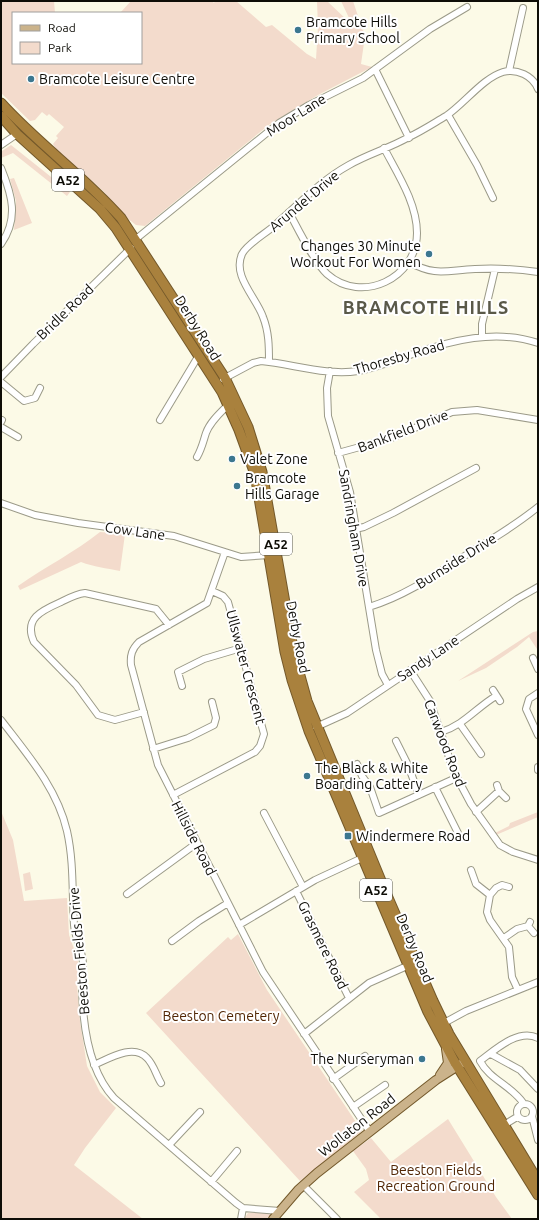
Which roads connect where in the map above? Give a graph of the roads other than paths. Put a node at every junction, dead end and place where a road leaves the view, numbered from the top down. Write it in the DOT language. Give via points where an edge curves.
graph roads {
  1 [pos="466,7"];
  2 [pos="523,8"];
  3 [pos="375,69"];
  4 [pos="509,71"];
  5 [pos="538,89"];
  6 [pos="1,103"];
  7 [pos="448,115"];
  8 [pos="1,116"];
  9 [pos="17,134"];
  10 [pos="409,138"];
  11 [pos="1,145"];
  12 [pos="384,148"];
  13 [pos="1,168"];
  14 [pos="493,198"];
  15 [pos="289,212"];
  16 [pos="136,239"];
  17 [pos="1,244"];
  18 [pos="131,248"];
  19 [pos="409,262"];
  20 [pos="495,269"];
  21 [pos="538,272"];
  22 [pos="482,337"];
  23 [pos="538,343"];
  24 [pos="199,355"];
  25 [pos="269,362"];
  26 [pos="330,372"];
  27 [pos="1,377"];
  28 [pos="221,381"];
  29 [pos="1,382"];
  30 [pos="40,388"];
  31 [pos="228,405"];
  32 [pos="160,420"];
  33 [pos="538,420"];
  34 [pos="1,423"];
  35 [pos="18,437"];
  36 [pos="338,453"];
  37 [pos="197,457"];
  38 [pos="476,468"];
  39 [pos="1,503"];
  40 [pos="538,507"];
  41 [pos="355,529"];
  42 [pos="225,552"];
  43 [pos="269,555"];
  44 [pos="538,587"];
  45 [pos="212,591"];
  46 [pos="369,607"];
  47 [pos="169,625"];
  48 [pos="241,648"];
  49 [pos="533,658"];
  50 [pos="538,669"];
  51 [pos="410,670"];
  52 [pos="388,685"];
  53 [pos="182,686"];
  54 [pos="538,693"];
  55 [pos="496,696"];
  56 [pos="212,702"];
  57 [pos="144,712"];
  58 [pos="1,720"];
  59 [pos="460,724"];
  60 [pos="316,727"];
  61 [pos="441,732"];
  62 [pos="538,735"];
  63 [pos="396,741"];
  64 [pos="153,749"];
  65 [pos="481,754"];
  66 [pos="361,767"];
  67 [pos="538,767"];
  68 [pos="538,770"];
  69 [pos="456,778"];
  70 [pos="497,785"];
  71 [pos="435,787"];
  72 [pos="499,792"];
  73 [pos="419,794"];
  74 [pos="173,795"];
  75 [pos="506,798"];
  76 [pos="476,812"];
  77 [pos="264,813"];
  78 [pos="458,833"];
  79 [pos="197,843"];
  80 [pos="362,858"];
  81 [pos="538,860"];
  82 [pos="475,874"];
  83 [pos="303,887"];
  84 [pos="509,887"];
  85 [pos="296,891"];
  86 [pos="132,893"];
  87 [pos="490,895"];
  88 [pos="228,903"];
  89 [pos="239,926"];
  90 [pos="534,933"];
  91 [pos="504,938"];
  92 [pos="172,942"];
  93 [pos="408,966"];
  94 [pos="538,982"];
  95 [pos="518,990"];
  96 [pos="349,998"];
  97 [pos="444,1023"];
  98 [pos="304,1034"];
  99 [pos="538,1038"];
  100 [pos="446,1047"];
  101 [pos="491,1054"];
  102 [pos="365,1056"];
  103 [pos="480,1061"];
  104 [pos="94,1065"];
  105 [pos="468,1065"];
  106 [pos="457,1066"];
  107 [pos="333,1079"];
  108 [pos="436,1080"];
  109 [pos="161,1083"];
  110 [pos="385,1085"];
  111 [pos="538,1089"];
  112 [pos="524,1104"];
  113 [pos="535,1106"];
  114 [pos="353,1107"];
  115 [pos="200,1112"];
  116 [pos="532,1116"];
  117 [pos="517,1117"];
  118 [pos="504,1125"];
  119 [pos="370,1132"];
  120 [pos="538,1140"];
  121 [pos="169,1145"];
  122 [pos="237,1151"];
  123 [pos="538,1181"];
  124 [pos="211,1182"];
  125 [pos="303,1185"];
  126 [pos="538,1195"];
  127 [pos="243,1208"];
  128 [pos="280,1211"];
  129 [pos="241,1219"];
  130 [pos="273,1219"];
  131 [pos="337,1219"];
  1 -- 3 [label="street, Moor Lane" via="430,29"];
  2 -- 4 [label="street"];
  3 -- 10 [label="street"];
  3 -- 16 [label="street, Moor Lane" via="279,123"];
  4 -- 5 [label="street" via="530,78"];
  4 -- 7 [label="street, Arundel Drive" via="495,76"];
  6 -- 16 [label="highway, Derby Road / A52" via="104,200"];
  7 -- 10 [label="street, Arundel Drive"];
  7 -- 14 [label="street"];
  8 -- 9 [label="highway, Derby Road / A52"];
  9 -- 11 [label="street"];
  9 -- 18 [label="highway, Derby Road / A52" via="100,209"];
  10 -- 12 [label="street, Arundel Drive"];
  12 -- 15 [label="street, Arundel Drive" via="348,165 328,178"];
  12 -- 19 [label="street" via="415,218 416,239"];
  13 -- 17 [label="street" via="13,205 9,228"];
  15 -- 19 [label="street" via="322,268 343,284 363,288 376,286 394,278"];
  15 -- 25 [label="street, Arundel Drive" via="250,244 243,252 240,262 243,279 266,325"];
  16 -- 28 [label="highway, Derby Road / A52"];
  18 -- 24 [label="highway, Derby Road / A52"];
  18 -- 27 [label="street, Bridle Road"];
  19 -- 20 [label="street" via="436,272"];
  20 -- 21 [label="street"];
  20 -- 22 [label="street" via="482,324"];
  22 -- 23 [label="street, Thoresby Road" via="502,337"];
  22 -- 26 [label="street, Thoresby Road" via="448,342 369,369"];
  24 -- 28 [label="highway, Derby Road / A52"];
  24 -- 32 [label="street"];
  25 -- 26 [label="street, Thoresby Road"];
  25 -- 28 [label="street, Thoresby Road" via="253,364"];
  26 -- 36 [label="street, Sandringham Drive" via="327,388 328,416"];
  28 -- 31 [label="highway, Derby Road / A52"];
  28 -- 60 [label="highway, Derby Road / A52" via="248,427 262,472 294,654 300,681"];
  29 -- 30 [label="street" via="24,401 35,398"];
  31 -- 37 [label="street" via="211,424"];
  31 -- 43 [label="highway, Derby Road / A52" via="255,474"];
  33 -- 36 [label="street, Bankfield Drive" via="478,410 452,412 389,439"];
  34 -- 35 [label="street"];
  36 -- 41 [label="street, Sandringham Drive" via="350,492"];
  38 -- 41 [label="street" via="392,513"];
  39 -- 42 [label="street, Cow Lane" via="35,515 174,536"];
  40 -- 46 [label="street, Burnside Drive" via="418,586"];
  41 -- 46 [label="street, Sandringham Drive"];
  42 -- 43 [label="street, Cow Lane" via="246,557"];
  42 -- 45 [label="street, Hillside Road"];
  43 -- 80 [label="highway, Derby Road / A52" via="285,652 299,702"];
  44 -- 51 [label="street, Sandy Lane"];
  45 -- 47 [label="street, Hillside Road" via="205,605"];
  45 -- 48 [label="street, Ullswater Crescent" via="223,596 228,602"];
  46 -- 52 [label="street, Sandringham Drive" via="376,650 382,674"];
  47 -- 57 [label="street, Hillside Road" via="139,642 131,654 131,665"];
  47 -- 57 [label="street" via="154,608 85,593 39,613 32,624 34,642 76,685 98,715 115,720"];
  48 -- 53 [label="street" via="204,659 178,672"];
  48 -- 74 [label="street, Ullswater Crescent" via="264,734 260,746 251,755"];
  49 -- 50 [label="street"];
  51 -- 52 [label="street, Sandy Lane"];
  51 -- 61 [label="street, Carwood Road" via="430,701"];
  52 -- 60 [label="street, Sandy Lane" via="347,713"];
  54 -- 62 [label="street" via="529,699 526,710"];
  55 -- 59 [label="street"];
  56 -- 64 [label="street" via="216,718 214,725 188,738"];
  57 -- 64 [label="street, Hillside Road"];
  58 -- 104 [label="street, Beeston Fields Drive" via="46,780 67,831 75,933 83,963 83,1006"];
  59 -- 61 [label="street"];
  59 -- 65 [label="street"];
  60 -- 97 [label="highway, Derby Road / A52"];
  61 -- 69 [label="street, Carwood Road"];
  63 -- 73 [label="street" via="403,747"];
  64 -- 74 [label="street, Hillside Road"];
  66 -- 73 [label="street" via="370,787 377,815"];
  67 -- 68 [label="street"];
  69 -- 71 [label="street"];
  69 -- 76 [label="street, Carwood Road"];
  70 -- 72 [label="street"];
  71 -- 73 [label="street"];
  71 -- 78 [label="street"];
  72 -- 75 [label="street"];
  72 -- 76 [label="street"];
  74 -- 79 [label="street, Hillside Road"];
  76 -- 81 [label="street, Carwood Road" via="493,837 505,848"];
  77 -- 83 [label="street"];
  79 -- 86 [label="street"];
  79 -- 88 [label="street, Hillside Road"];
  80 -- 83 [label="street"];
  80 -- 93 [label="highway, Derby Road / A52"];
  82 -- 87 [label="street" via="479,887"];
  83 -- 85 [label="street"];
  84 -- 87 [label="street" via="501,882"];
  85 -- 89 [label="street"];
  85 -- 96 [label="street, Grasmere Road"];
  87 -- 91 [label="street" via="488,915"];
  88 -- 89 [label="street, Hillside Road"];
  88 -- 92 [label="street"];
  89 -- 98 [label="street, Hillside Road" via="270,985"];
  90 -- 91 [label="street" via="529,924"];
  91 -- 95 [label="street" via="509,947 512,977"];
  93 -- 96 [label="street" via="369,983"];
  93 -- 100 [label="highway, Derby Road / A52"];
  94 -- 95 [label="street"];
  95 -- 97 [label="street"];
  96 -- 98 [label="street"];
  97 -- 105 [label="highway, Derby Road / A52"];
  98 -- 107 [label="street, Hillside Road"];
  99 -- 101 [label="street" via="526,1035 516,1037"];
  100 -- 106 [label="highway, Derby Road / A52"];
  100 -- 108 [label="main road" via="448,1063"];
  101 -- 103 [label="street"];
  101 -- 111 [label="street" via="520,1070"];
  102 -- 107 [label="street"];
  103 -- 105 [label="street"];
  103 -- 112 [label="street" via="487,1073 512,1090"];
  104 -- 109 [label="street" via="122,1053 136,1052 148,1058 154,1078"];
  104 -- 121 [label="street, Beeston Fields Drive" via="102,1083 114,1098"];
  105 -- 106 [label="main road, Wollaton Road"];
  105 -- 118 [label="highway, Derby Road / A52"];
  106 -- 108 [label="main road, Wollaton Road"];
  106 -- 126 [label="highway, Derby Road / A52"];
  107 -- 114 [label="street, Hillside Road"];
  108 -- 119 [label="main road, Wollaton Road"];
  110 -- 114 [label="street" via="378,1087"];
  112 -- 113 [label="street"];
  112 -- 117 [label="street" via="517,1110"];
  113 -- 116 [label="street"];
  114 -- 119 [label="street, Hillside Road"];
  115 -- 121 [label="street"];
  116 -- 117 [label="street" via="524,1120"];
  116 -- 120 [label="street"];
  117 -- 118 [label="street"];
  118 -- 123 [label="highway, Derby Road / A52"];
  119 -- 125 [label="main road, Wollaton Road"];
  121 -- 124 [label="street, Beeston Fields Drive"];
  122 -- 124 [label="street"];
  124 -- 127 [label="street, Beeston Fields Drive"];
  125 -- 128 [label="main road, Wollaton Road"];
  125 -- 131 [label="street"];
  127 -- 128 [label="street"];
  127 -- 129 [label="street"];
  128 -- 130 [label="main road, Wollaton Road"];
}
